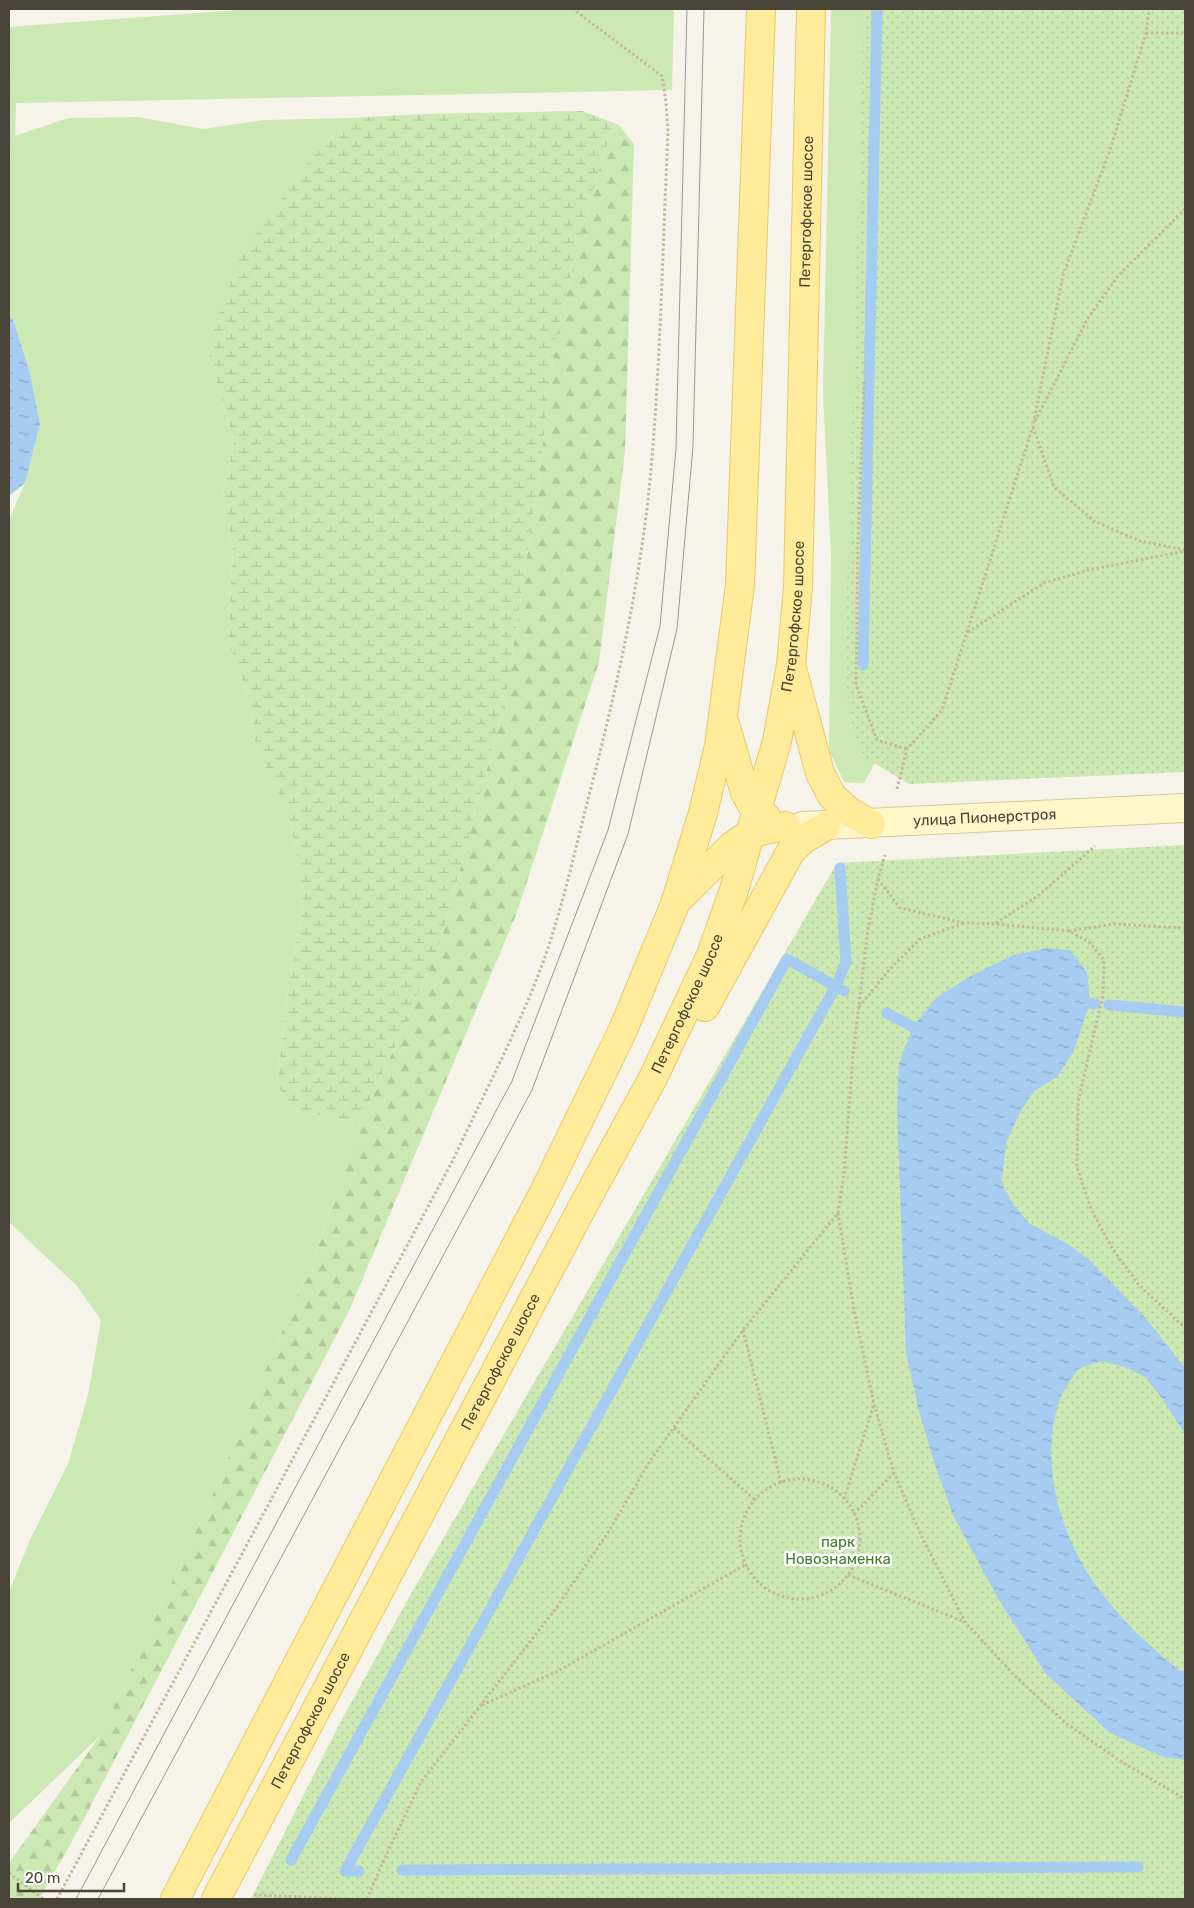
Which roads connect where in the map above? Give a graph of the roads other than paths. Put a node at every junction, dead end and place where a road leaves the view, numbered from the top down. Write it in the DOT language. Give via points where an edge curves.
graph roads {
  1 [pos="761,9"];
  2 [pos="811,9"];
  3 [pos="791,665"];
  4 [pos="723,715"];
  5 [pos="1185,808"];
  6 [pos="755,822"];
  7 [pos="871,824"];
  8 [pos="786,826"];
  9 [pos="826,826"];
  10 [pos="674,904"];
  11 [pos="653,1078"];
  12 [pos="175,1899"];
  13 [pos="216,1899"];
  1 -- 4 [label="main road" via="740,585"];
  2 -- 3 [label="main road, Петергофское шоссе" via="798,587"];
  3 -- 6 [label="main road, Петергофское шоссе" via="777,741"];
  3 -- 7 [label="main road" via="820,773 832,796 848,811"];
  4 -- 6 [label="main road"];
  4 -- 10 [label="main road" via="703,813"];
  5 -- 7 [label="street, улица Пионерстроя"];
  6 -- 8 [label="main road" via="766,818"];
  6 -- 10 [label="main road"];
  6 -- 11 [label="main road, Петергофское шоссе" via="711,956"];
  7 -- 9 [label="street, улица Пионерстроя"];
  8 -- 9 [label="street, улица Пионерстроя"];
  9 -- 11 [label="main road" via="804,838 791,851 688,1040"];
  10 -- 12 [label="main road" via="623,1030 544,1192"];
  11 -- 13 [label="main road, Петергофское шоссе"];
}
